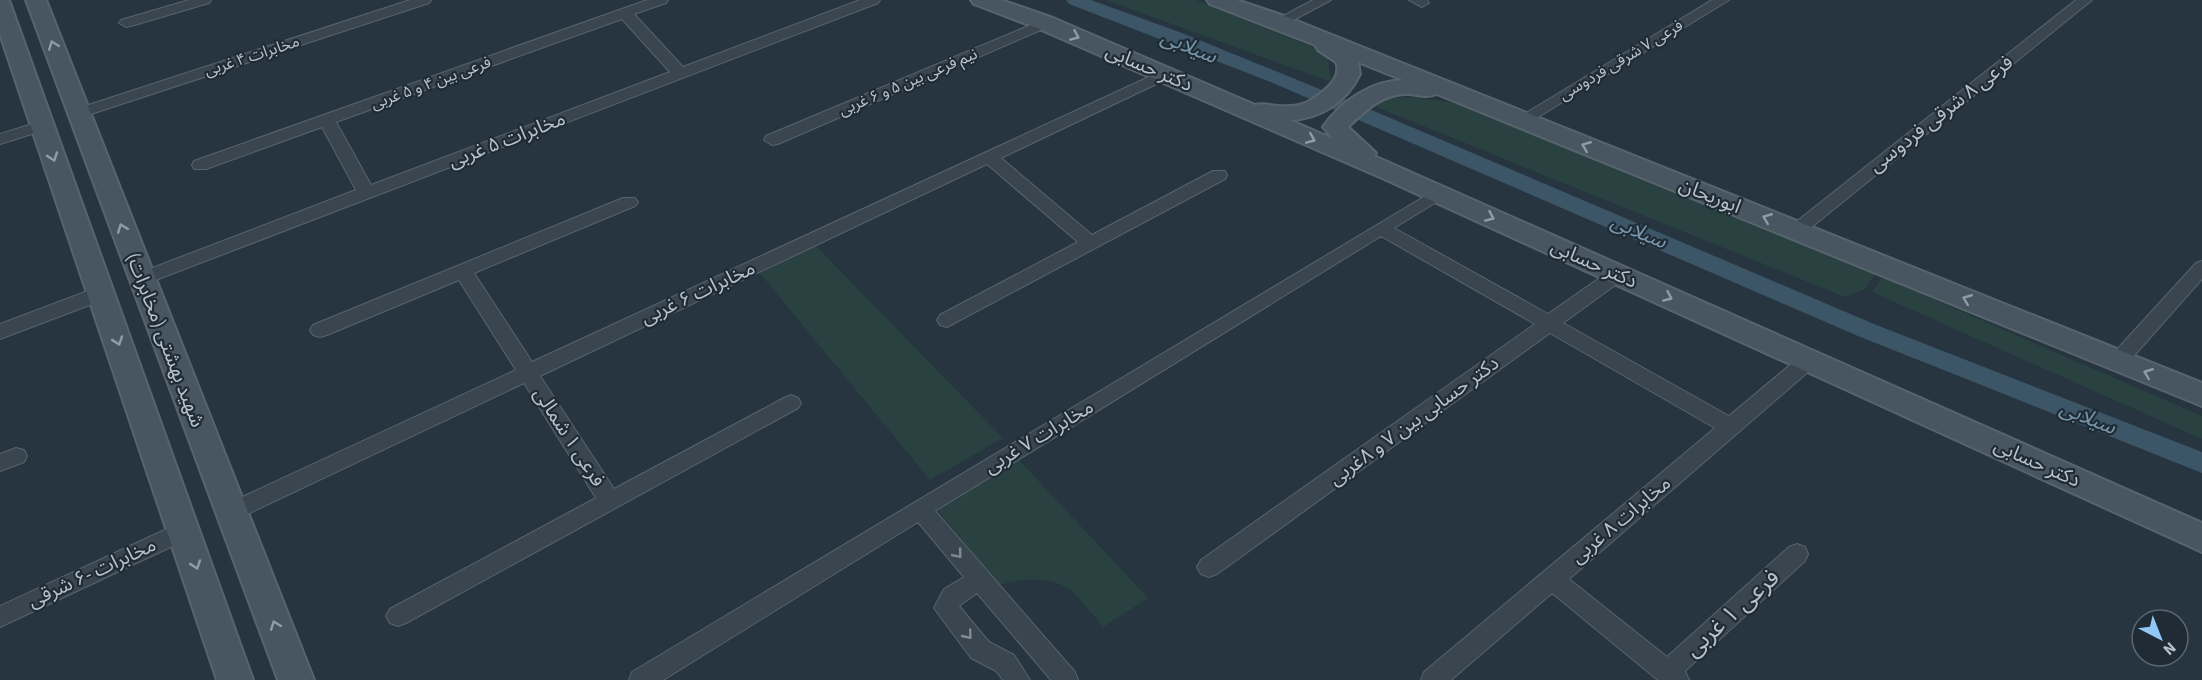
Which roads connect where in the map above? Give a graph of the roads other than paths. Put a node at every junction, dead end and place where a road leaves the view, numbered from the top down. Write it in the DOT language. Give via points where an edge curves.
graph roads {
  1 [pos="36,0"];
  2 [pos="204,0"];
  3 [pos="424,0"];
  4 [pos="661,0"];
  5 [pos="873,0"];
  6 [pos="981,0"];
  7 [pos="1217,0"];
  8 [pos="1324,0"];
  9 [pos="1722,0"];
  10 [pos="2085,0"];
  11 [pos="0,3"];
  12 [pos="625,13"];
  13 [pos="1279,22"];
  14 [pos="126,23"];
  15 [pos="1045,24"];
  16 [pos="1312,35"];
  17 [pos="681,74"];
  18 [pos="1166,74"];
  19 [pos="1462,97"];
  20 [pos="1228,103"];
  21 [pos="79,113"];
  22 [pos="40,120"];
  23 [pos="327,121"];
  24 [pos="1521,121"];
  25 [pos="0,126"];
  26 [pos="0,139"];
  27 [pos="772,140"];
  28 [pos="989,157"];
  29 [pos="200,165"];
  30 [pos="1391,173"];
  31 [pos="1219,175"];
  32 [pos="367,194"];
  33 [pos="1437,194"];
  34 [pos="629,202"];
  35 [pos="1381,228"];
  36 [pos="1797,230"];
  37 [pos="1090,243"];
  38 [pos="2202,267"];
  39 [pos="463,271"];
  40 [pos="1618,274"];
  41 [pos="141,279"];
  42 [pos="101,293"];
  43 [pos="947,320"];
  44 [pos="1551,323"];
  45 [pos="320,330"];
  46 [pos="0,332"];
  47 [pos="172,360"];
  48 [pos="1809,360"];
  49 [pos="2118,361"];
  50 [pos="528,372"];
  51 [pos="130,376"];
  52 [pos="2202,395"];
  53 [pos="791,403"];
  54 [pos="1731,427"];
  55 [pos="610,501"];
  56 [pos="920,509"];
  57 [pos="231,512"];
  58 [pos="184,530"];
  59 [pos="2202,538"];
  60 [pos="1797,554"];
  61 [pos="1209,567"];
  62 [pos="980,579"];
  63 [pos="1552,579"];
  64 [pos="0,616"];
  65 [pos="398,616"];
  66 [pos="1672,676"];
  67 [pos="236,680"];
  68 [pos="296,680"];
  69 [pos="641,680"];
  70 [pos="1018,680"];
  71 [pos="1066,680"];
  72 [pos="1433,680"];
  21 -- 1 [label="main road, شهید بهشتی (مخابرات), one-way"];
  2 -- 14 [label="street"];
  3 -- 21 [label="street, مخابرات ۴ غربی"];
  4 -- 12 [label="street, فرعی بین ۴ و ۵ غربی"];
  5 -- 17 [label="street, مخابرات ۵ غربی"];
  6 -- 15 [label="main road, دکتر حسابی"];
  7 -- 13 [label="main road, ابوریحان"];
  8 -- 13 [label="street"];
  9 -- 24 [label="street, فرعی ۷ شرقی فردوسی"];
  10 -- 36 [label="street, فرعی ۸ شرقی فردوسی"];
  11 -- 22 [label="main road"];
  12 -- 17 [label="street"];
  12 -- 23 [label="street, فرعی بین ۴ و ۵ غربی"];
  13 -- 16 [label="main road, ابوریحان"];
  15 -- 18 [label="main road, دکتر حسابی, one-way"];
  15 -- 27 [label="street, نیم فرعی بین ۵ و ۶ غربی"];
  16 -- 19 [label="main road, ابوریحان"];
  16 -- 20 [label="main road" via="1346,60 1349,69 1347,80 1315,109 1273,113"];
  17 -- 32 [label="street, مخابرات ۵ غربی"];
  18 -- 20 [label="main road, دکتر حسابی"];
  18 -- 28 [label="street, مخابرات ۶ غربی"];
  19 -- 24 [label="main road, ابوریحان"];
  19 -- 30 [label="main road" via="1395,87 1375,92 1335,127"];
  20 -- 30 [label="main road, دکتر حسابی, one-way"];
  41 -- 21 [label="main road, شهید بهشتی (مخابرات), one-way"];
  22 -- 25 [label="street"];
  22 -- 26 [label="street"];
  22 -- 42 [label="main road, one-way"];
  23 -- 29 [label="street, فرعی بین ۴ و ۵ غربی"];
  23 -- 32 [label="street"];
  36 -- 24 [label="main road, ابوریحان, one-way"];
  28 -- 37 [label="street"];
  28 -- 50 [label="street, مخابرات ۶ غربی"];
  30 -- 33 [label="main road, دکتر حسابی"];
  31 -- 37 [label="street"];
  32 -- 41 [label="street, مخابرات ۵ غربی"];
  33 -- 35 [label="street, مخابرات ۷ غربی"];
  33 -- 40 [label="main road, دکتر حسابی, one-way"];
  34 -- 39 [label="street"];
  35 -- 44 [label="street"];
  35 -- 56 [label="street, مخابرات ۷ غربی"];
  49 -- 36 [label="main road, ابوریحان, one-way"];
  37 -- 43 [label="street"];
  38 -- 49 [label="street"];
  39 -- 45 [label="street"];
  39 -- 50 [label="street, فرعی ۱ شمالی"];
  40 -- 44 [label="street, دکتر حسابی بین ۷ و ۸غربی"];
  40 -- 48 [label="main road, دکتر حسابی, one-way"];
  41 -- 47 [label="main road, شهید بهشتی (مخابرات)"];
  42 -- 46 [label="street"];
  42 -- 51 [label="main road, one-way"];
  44 -- 54 [label="street"];
  44 -- 61 [label="street, دکتر حسابی بین ۷ و ۸غربی"];
  47 -- 51 [label="main road"];
  47 -- 57 [label="main road, شهید بهشتی (مخابرات)"];
  48 -- 54 [label="street, مخابرات ۸ غربی"];
  48 -- 59 [label="main road, دکتر حسابی"];
  52 -- 49 [label="main road, ابوریحان, one-way"];
  50 -- 55 [label="street, فرعی ۱ شمالی"];
  50 -- 57 [label="street, مخابرات ۶ غربی"];
  51 -- 58 [label="main road"];
  53 -- 55 [label="street"];
  54 -- 63 [label="street, مخابرات ۸ غربی"];
  55 -- 65 [label="street"];
  56 -- 62 [label="street, one-way"];
  56 -- 69 [label="street, مخابرات ۷ غربی"];
  68 -- 57 [label="main road, شهید بهشتی (مخابرات), one-way"];
  58 -- 64 [label="street, مخابرات -۶ شرقی"];
  58 -- 67 [label="main road, one-way"];
  60 -- 66 [label="street, فرعی ۱ غربی"];
  62 -- 70 [label="street, one-way" via="952,596 946,608 980,650 1005,663"];
  62 -- 71 [label="street"];
  63 -- 66 [label="street"];
  63 -- 72 [label="street, مخابرات ۸ غربی"];
}
